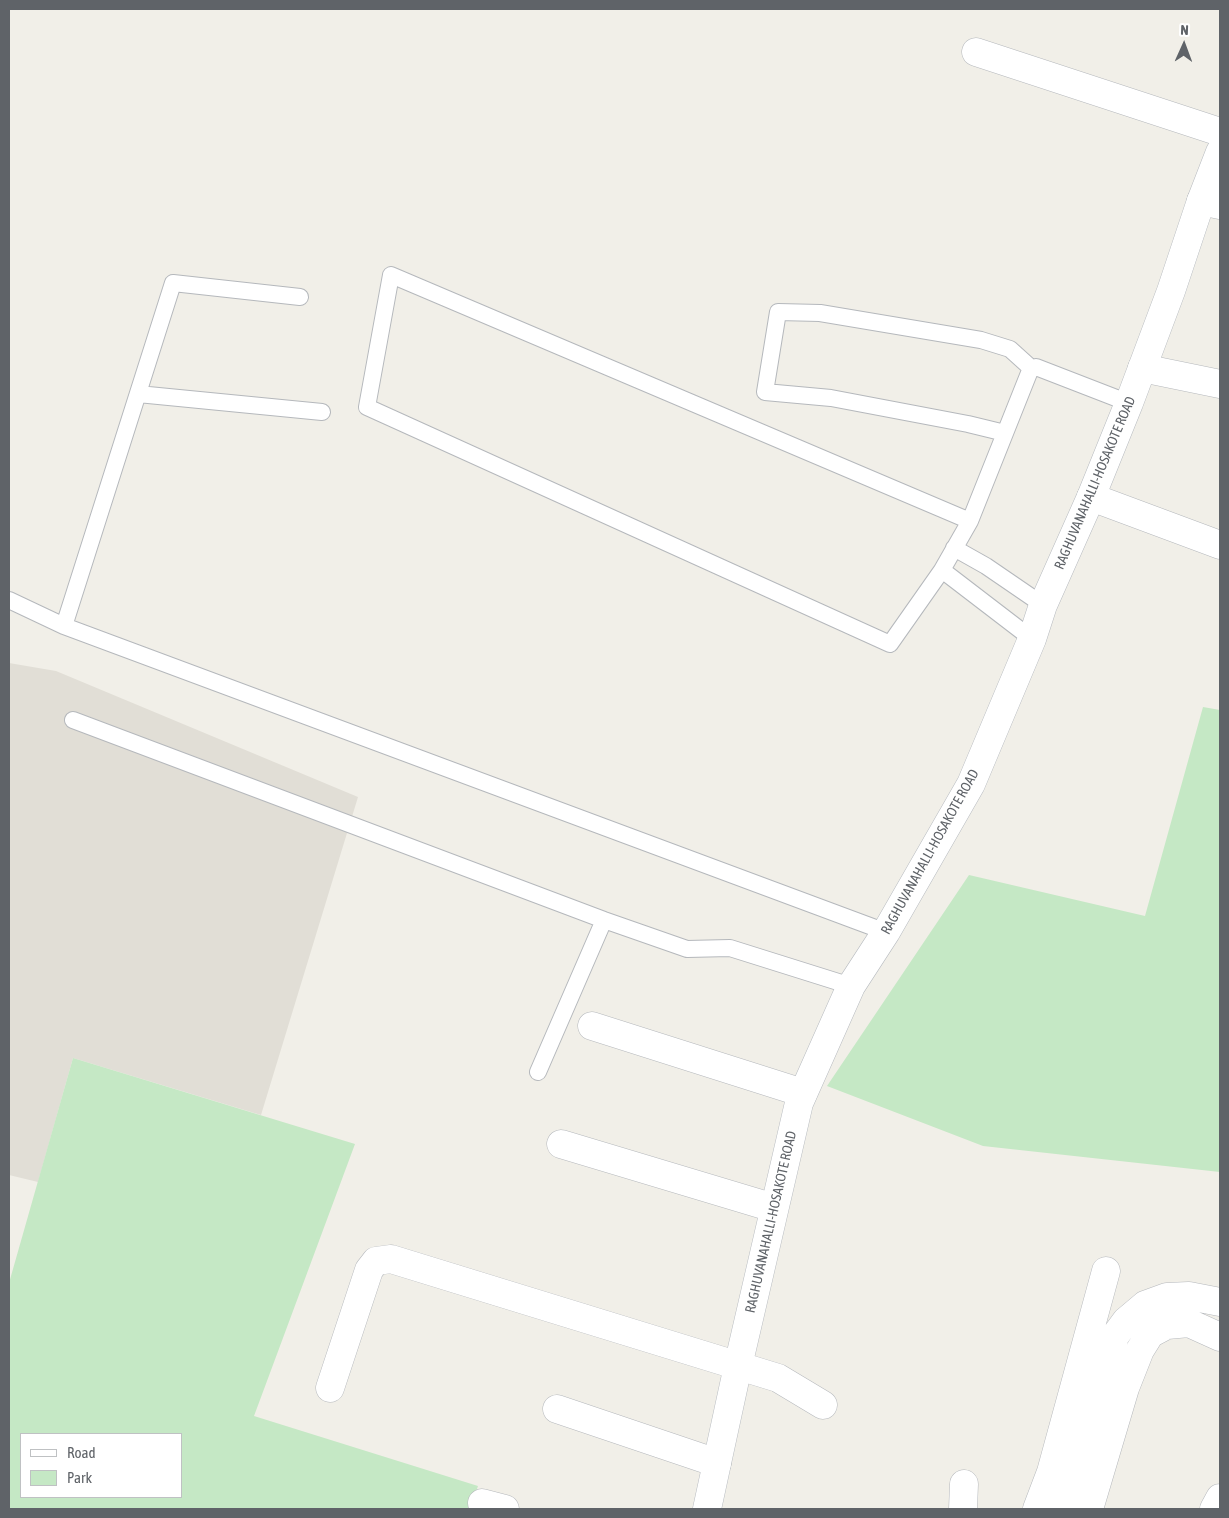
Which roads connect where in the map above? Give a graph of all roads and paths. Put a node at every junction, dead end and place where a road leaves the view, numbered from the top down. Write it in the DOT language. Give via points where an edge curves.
graph roads {
  1 [pos="976,52"];
  2 [pos="1220,132"];
  3 [pos="1220,152"];
  4 [pos="1211,203"];
  5 [pos="300,298"];
  6 [pos="1031,368"];
  7 [pos="1142,368"];
  8 [pos="1220,384"];
  9 [pos="138,394"];
  10 [pos="1129,404"];
  11 [pos="322,412"];
  12 [pos="1005,433"];
  13 [pos="1091,497"];
  14 [pos="970,521"];
  15 [pos="1220,545"];
  16 [pos="954,548"];
  17 [pos="942,570"];
  18 [pos="9,600"];
  19 [pos="1043,606"];
  20 [pos="64,626"];
  21 [pos="1032,639"];
  22 [pos="73,720"];
  23 [pos="604,920"];
  24 [pos="886,932"];
  25 [pos="851,986"];
  26 [pos="592,1026"];
  27 [pos="538,1072"];
  28 [pos="804,1093"];
  29 [pos="561,1144"];
  30 [pos="774,1208"];
  31 [pos="1106,1271"];
  32 [pos="1220,1302"];
  33 [pos="1145,1305"];
  34 [pos="1159,1330"];
  35 [pos="1220,1336"];
  36 [pos="738,1366"];
  37 [pos="330,1388"];
  38 [pos="823,1405"];
  39 [pos="557,1410"];
  40 [pos="717,1463"];
  41 [pos="1220,1498"];
  42 [pos="708,1509"];
  43 [pos="1037,1509"];
  44 [pos="1062,1509"];
  45 [pos="1089,1509"];
  46 [pos="1214,1509"];
  1 -- 2 [label="street"];
  3 -- 4 [label="street, RAGHUVANAHALLI-HOSAKOTE ROAD"];
  4 -- 7 [label="street, RAGHUVANAHALLI-HOSAKOTE ROAD" via="1171,292"];
  5 -- 9 [label="lane" via="174,283"];
  6 -- 10 [label="lane" via="1036,367"];
  6 -- 12 [label="lane"];
  6 -- 12 [label="lane" via="1010,349 981,340 820,313 778,312 765,392 830,398"];
  7 -- 8 [label="street"];
  7 -- 10 [label="street, RAGHUVANAHALLI-HOSAKOTE ROAD"];
  9 -- 11 [label="lane"];
  9 -- 20 [label="lane"];
  10 -- 13 [label="street, RAGHUVANAHALLI-HOSAKOTE ROAD"];
  12 -- 14 [label="lane"];
  13 -- 15 [label="street"];
  13 -- 19 [label="street, RAGHUVANAHALLI-HOSAKOTE ROAD"];
  14 -- 16 [label="lane"];
  14 -- 17 [label="lane" via="391,275 367,407 890,644"];
  16 -- 17 [label="lane"];
  16 -- 19 [label="lane"];
  17 -- 21 [label="lane"];
  18 -- 20 [label="lane"];
  19 -- 21 [label="street, RAGHUVANAHALLI-HOSAKOTE ROAD"];
  20 -- 24 [label="lane"];
  21 -- 24 [label="street, RAGHUVANAHALLI-HOSAKOTE ROAD" via="971,784"];
  22 -- 23 [label="lane"];
  23 -- 25 [label="lane" via="687,949 730,948"];
  23 -- 27 [label="lane"];
  24 -- 25 [label="street, RAGHUVANAHALLI-HOSAKOTE ROAD"];
  25 -- 28 [label="street, RAGHUVANAHALLI-HOSAKOTE ROAD"];
  26 -- 28 [label="street"];
  28 -- 30 [label="street, RAGHUVANAHALLI-HOSAKOTE ROAD" via="798,1103"];
  29 -- 30 [label="street"];
  30 -- 36 [label="street, RAGHUVANAHALLI-HOSAKOTE ROAD"];
  31 -- 43 [label="street" via="1051,1472"];
  32 -- 33 [label="street" via="1189,1296 1167,1297"];
  33 -- 34 [label="street"];
  33 -- 44 [label="street" via="1116,1336"];
  34 -- 35 [label="street" via="1167,1325 1189,1323"];
  34 -- 45 [label="street" via="1150,1334 1140,1350 1125,1388"];
  36 -- 37 [label="street" via="391,1259 376,1261 369,1270"];
  36 -- 38 [label="street" via="778,1378"];
  36 -- 40 [label="street, RAGHUVANAHALLI-HOSAKOTE ROAD"];
  39 -- 40 [label="street"];
  40 -- 42 [label="street, RAGHUVANAHALLI-HOSAKOTE ROAD"];
  41 -- 46 [label="street"];
}
